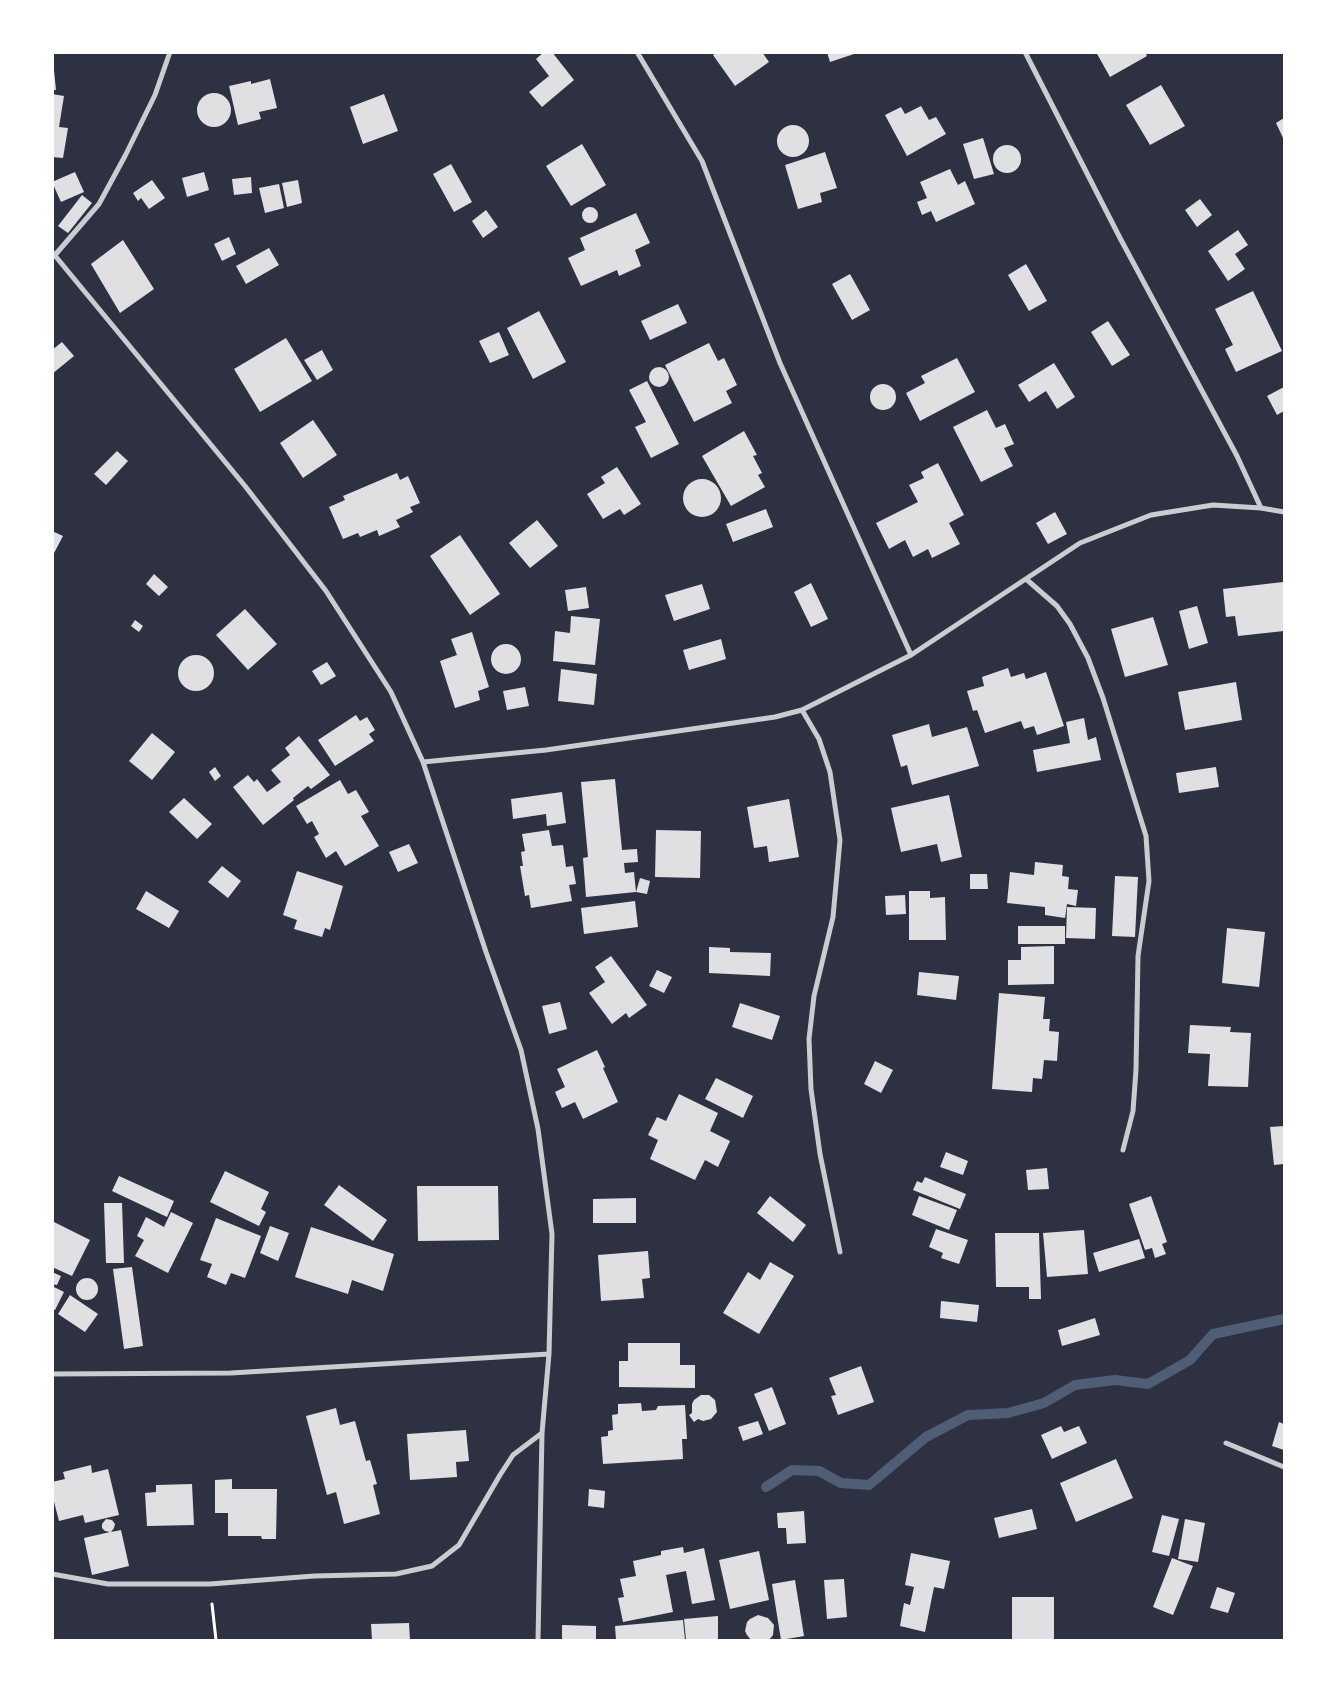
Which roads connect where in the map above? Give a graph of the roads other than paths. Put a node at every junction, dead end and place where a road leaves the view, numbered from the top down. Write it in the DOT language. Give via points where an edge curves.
graph roads {
  1 [pos="170,52"];
  2 [pos="637,52"];
  3 [pos="1025,52"];
  4 [pos="54,253"];
  5 [pos="1261,508"];
  6 [pos="1284,512"];
  7 [pos="1026,579"];
  8 [pos="911,655"];
  9 [pos="802,710"];
  10 [pos="423,762"];
  11 [pos="1123,1150"];
  12 [pos="840,1252"];
  13 [pos="550,1354"];
  14 [pos="52,1374"];
  15 [pos="542,1434"];
  16 [pos="1226,1443"];
  17 [pos="1284,1467"];
  18 [pos="52,1574"];
  19 [pos="538,1640"];
  1 -- 4 [label="street" via="155,95 99,204"];
  2 -- 8 [label="street" via="702,161 780,364"];
  3 -- 5 [label="street" via="1237,456"];
  4 -- 10 [label="street" via="245,486 326,591 391,692"];
  5 -- 6 [label="street"];
  5 -- 7 [label="street" via="1213,505 1151,516 1080,543"];
  7 -- 8 [label="street"];
  7 -- 11 [label="street" via="1057,606 1088,658 1146,836 1149,881 1138,956 1133,1111"];
  8 -- 9 [label="street"];
  9 -- 10 [label="street" via="775,717 546,750"];
  9 -- 12 [label="street" via="819,739 830,772 840,840 833,917 814,996 809,1039 811,1088 820,1154"];
  10 -- 13 [label="street" via="522,1050 538,1129 552,1234"];
  13 -- 14 [label="street" via="231,1372"];
  13 -- 15 [label="street"];
  15 -- 18 [label="street" via="513,1455 459,1545 432,1566 396,1574 210,1584 108,1584"];
  15 -- 19 [label="street"];
  16 -- 17 [label="street"];
}
